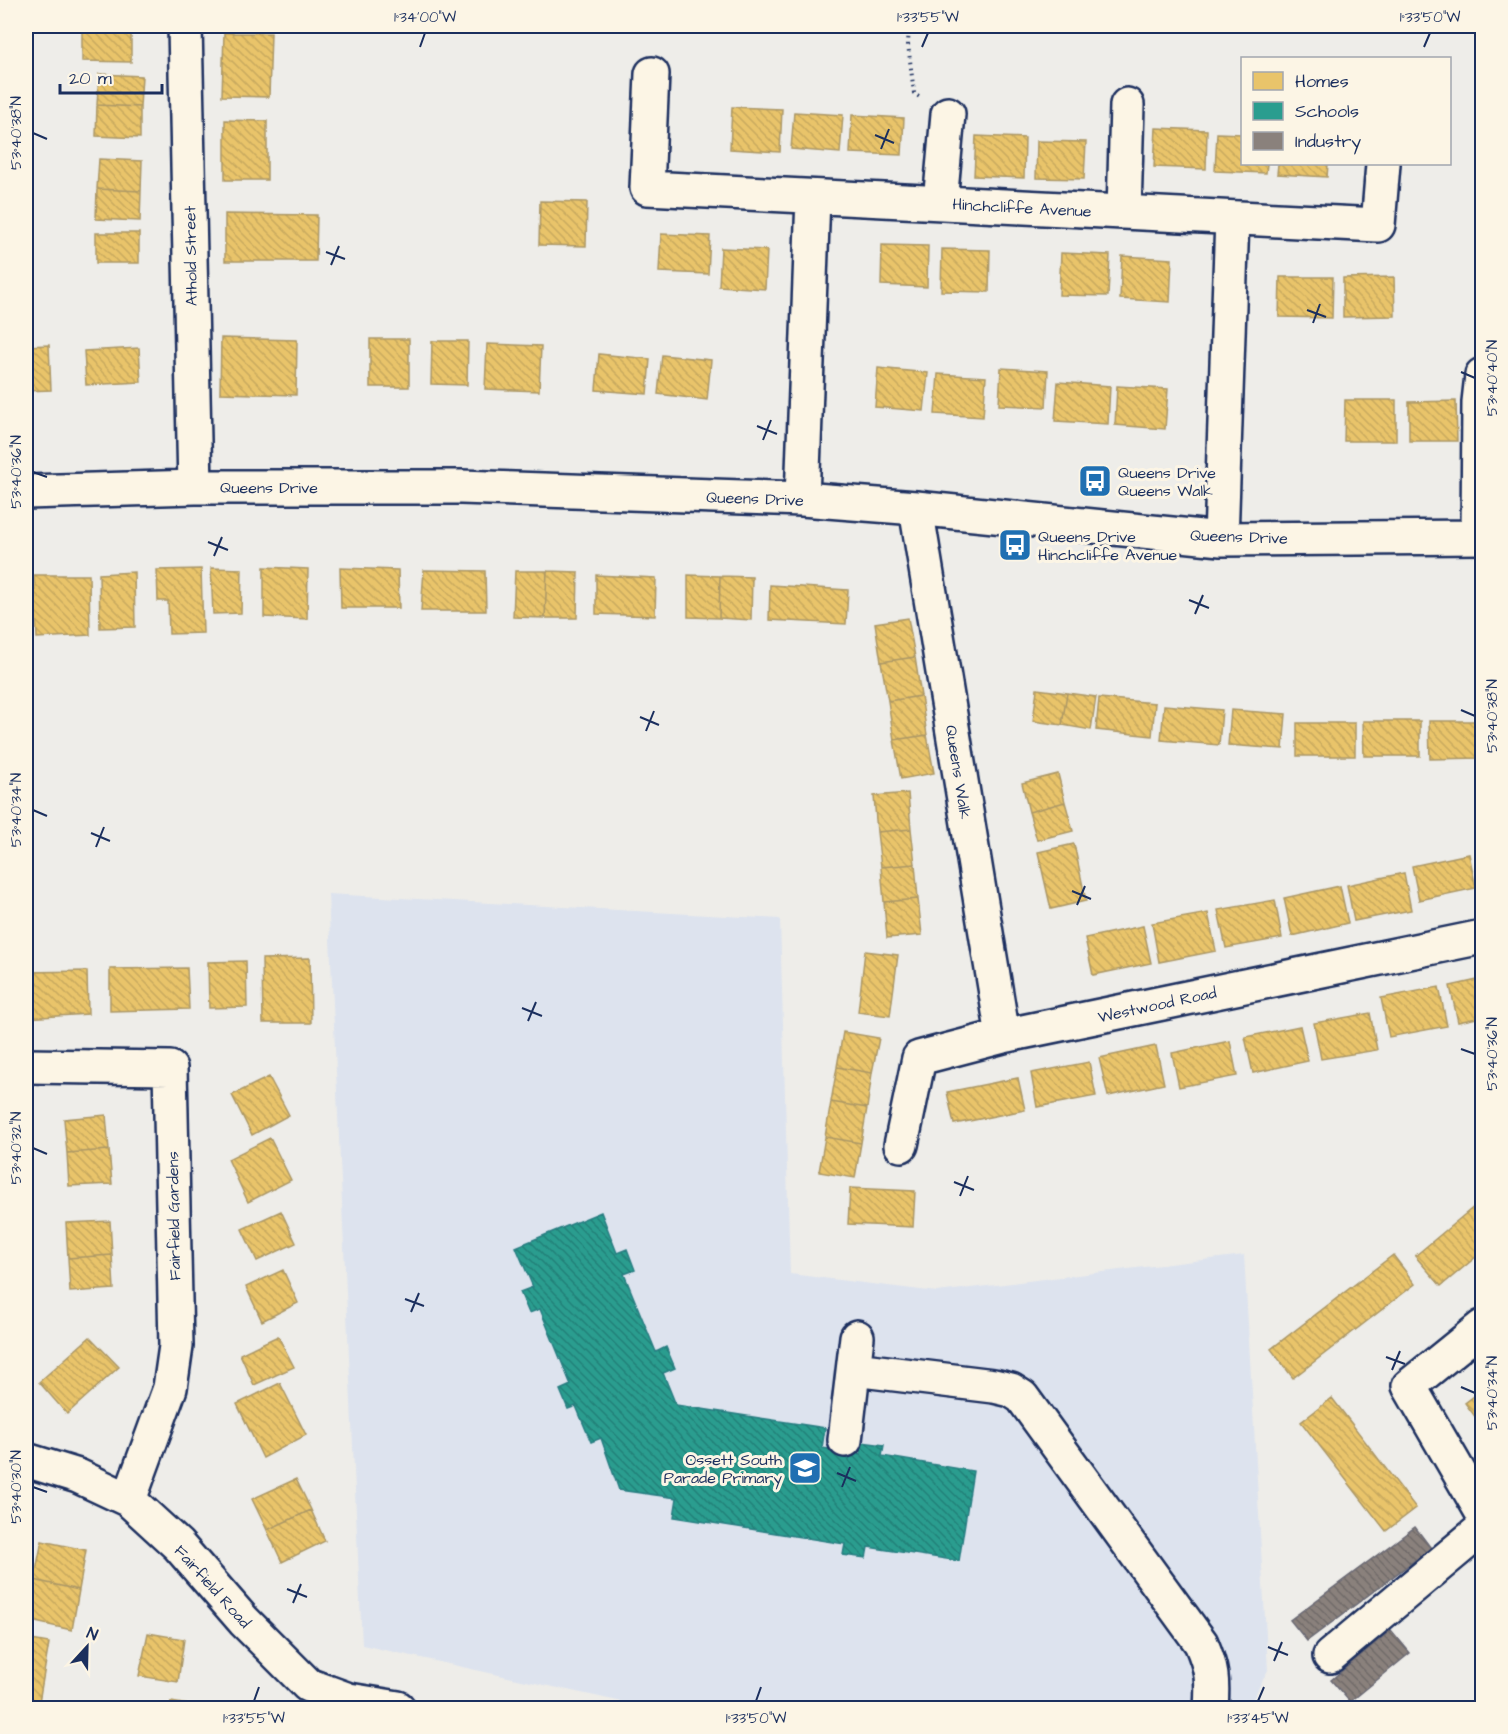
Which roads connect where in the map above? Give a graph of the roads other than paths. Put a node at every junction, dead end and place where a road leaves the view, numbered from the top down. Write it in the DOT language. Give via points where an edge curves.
graph roads {
  1 [pos="185,26"];
  2 [pos="652,74"];
  3 [pos="1127,105"];
  4 [pos="948,114"];
  5 [pos="1383,165"];
  6 [pos="813,197"];
  7 [pos="940,202"];
  8 [pos="1124,212"];
  9 [pos="1232,218"];
  10 [pos="1482,375"];
  11 [pos="195,487"];
  12 [pos="26,492"];
  13 [pos="802,499"];
  14 [pos="916,508"];
  15 [pos="1480,537"];
  16 [pos="1221,539"];
  17 [pos="1482,937"];
  18 [pos="1003,1036"];
  19 [pos="26,1066"];
  20 [pos="901,1145"];
  21 [pos="1482,1327"];
  22 [pos="845,1440"];
  23 [pos="26,1460"];
  24 [pos="129,1500"];
  25 [pos="1482,1512"];
  26 [pos="1482,1529"];
  27 [pos="1330,1656"];
  28 [pos="305,1697"];
  29 [pos="398,1708"];
  30 [pos="1211,1708"];
  1 -- 11 [label="street, Athold Street"];
  2 -- 6 [label="street, Hinchcliffe Avenue" via="648,188"];
  3 -- 8 [label="street"];
  4 -- 7 [label="street"];
  5 -- 9 [label="street, Hinchcliffe Avenue" via="1378,225"];
  6 -- 7 [label="street, Hinchcliffe Avenue"];
  6 -- 13 [label="street"];
  7 -- 8 [label="street, Hinchcliffe Avenue"];
  8 -- 9 [label="street, Hinchcliffe Avenue"];
  9 -- 16 [label="street"];
  10 -- 15 [label="street"];
  11 -- 12 [label="street, Queens Drive"];
  11 -- 13 [label="street, Queens Drive" via="460,487"];
  13 -- 14 [label="street, Queens Drive"];
  14 -- 16 [label="street, Queens Drive"];
  14 -- 18 [label="street, Queens Walk"];
  15 -- 16 [label="street, Queens Drive"];
  17 -- 18 [label="street, Westwood Road"];
  18 -- 20 [label="street, Westwood Road" via="919,1058"];
  19 -- 24 [label="street, Fairfield Gardens" via="170,1068 176,1346 170,1388"];
  21 -- 25 [label="street" via="1409,1386"];
  22 -- 30 [label="street" via="856,1353 1011,1390 1022,1397 1201,1643 1211,1668"];
  23 -- 24 [label="street, Fairfield Road" via="78,1476"];
  24 -- 28 [label="street, Fairfield Road" via="178,1545"];
  26 -- 27 [label="street"];
  28 -- 29 [label="street, Fairfield Road"];
}
